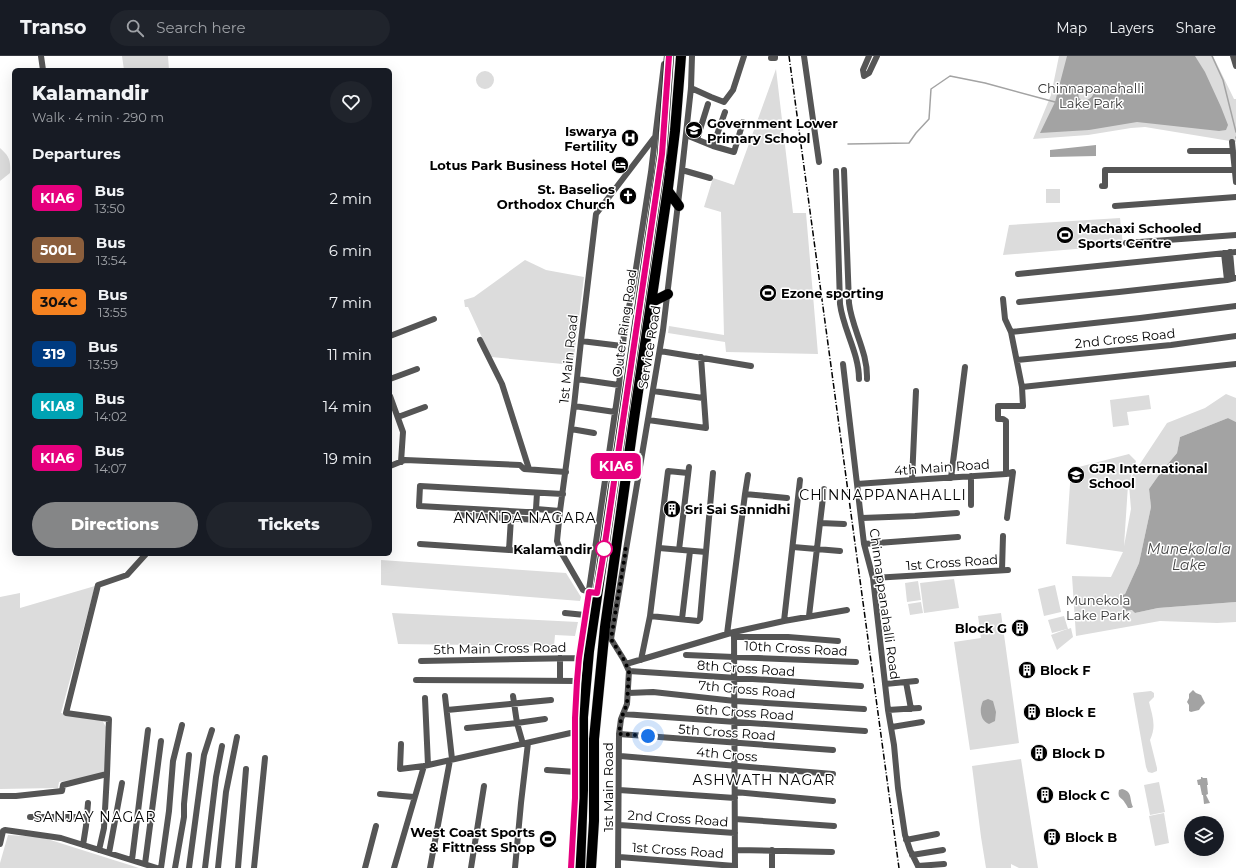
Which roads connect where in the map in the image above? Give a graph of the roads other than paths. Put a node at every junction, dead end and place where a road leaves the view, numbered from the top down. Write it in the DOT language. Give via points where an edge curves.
graph roads {
  1 [pos="41,56"];
  2 [pos="665,56"];
  3 [pos="669,56"];
  4 [pos="681,56"];
  5 [pos="692,56"];
  6 [pos="744,56"];
  7 [pos="804,56"];
  8 [pos="870,56"];
  9 [pos="877,56"];
  10 [pos="1233,56"];
  11 [pos="1236,66"];
  12 [pos="43,68"];
  13 [pos="691,88"];
  14 [pos="708,104"];
  15 [pos="725,112"];
  16 [pos="743,122"];
  17 [pos="686,135"];
  18 [pos="655,137"];
  19 [pos="697,140"];
  20 [pos="1232,142"];
  21 [pos="713,146"];
  22 [pos="1190,151"];
  23 [pos="1233,151"];
  24 [pos="819,162"];
  25 [pos="1235,162"];
  26 [pos="682,170"];
  27 [pos="844,170"];
  28 [pos="1235,170"];
  29 [pos="836,171"];
  30 [pos="710,178"];
  31 [pos="1236,182"];
  32 [pos="1102,186"];
  33 [pos="668,191"];
  34 [pos="1236,197"];
  35 [pos="678,206"];
  36 [pos="1115,206"];
  37 [pos="1236,235"];
  38 [pos="1126,242"];
  39 [pos="1230,252"];
  40 [pos="1018,274"];
  41 [pos="1234,277"];
  42 [pos="1227,280"];
  43 [pos="668,294"];
  44 [pos="1003,299"];
  45 [pos="652,302"];
  46 [pos="1020,302"];
  47 [pos="1236,306"];
  48 [pos="434,319"];
  49 [pos="1011,332"];
  50 [pos="392,335"];
  51 [pos="1236,336"];
  52 [pos="480,340"];
  53 [pos="581,341"];
  54 [pos="622,346"];
  55 [pos="660,351"];
  56 [pos="701,357"];
  57 [pos="1017,360"];
  58 [pos="843,364"];
  59 [pos="1236,364"];
  60 [pos="751,366"];
  61 [pos="965,367"];
  62 [pos="417,369"];
  63 [pos="392,378"];
  64 [pos="577,379"];
  65 [pos="859,379"];
  66 [pos="867,379"];
  67 [pos="619,385"];
  68 [pos="1022,387"];
  69 [pos="653,391"];
  70 [pos="916,391"];
  71 [pos="703,398"];
  72 [pos="392,401"];
  73 [pos="574,406"];
  74 [pos="425,407"];
  75 [pos="615,412"];
  76 [pos="398,417"];
  77 [pos="648,420"];
  78 [pos="571,429"];
  79 [pos="594,433"];
  80 [pos="401,462"];
  81 [pos="392,465"];
  82 [pos="529,469"];
  83 [pos="566,472"];
  84 [pos="713,473"];
  85 [pos="1006,474"];
  86 [pos="748,475"];
  87 [pos="971,476"];
  88 [pos="951,478"];
  89 [pos="800,480"];
  90 [pos="912,480"];
  91 [pos="857,484"];
  92 [pos="824,489"];
  93 [pos="537,493"];
  94 [pos="563,494"];
  95 [pos="745,494"];
  96 [pos="787,498"];
  97 [pos="971,505"];
  98 [pos="536,509"];
  99 [pos="560,511"];
  100 [pos="957,512"];
  101 [pos="458,515"];
  102 [pos="511,518"];
  103 [pos="862,518"];
  104 [pos="1007,518"];
  105 [pos="538,520"];
  106 [pos="820,523"];
  107 [pos="844,524"];
  108 [pos="1003,536"];
  109 [pos="958,537"];
  110 [pos="420,544"];
  111 [pos="864,544"];
  112 [pos="793,547"];
  113 [pos="659,548"];
  114 [pos="817,549"];
  115 [pos="509,550"];
  116 [pos="679,550"];
  117 [pos="690,551"];
  118 [pos="840,551"];
  119 [pos="561,552"];
  120 [pos="706,552"];
  121 [pos="144,556"];
  122 [pos="873,578"];
  123 [pos="593,592"];
  124 [pos="847,610"];
  125 [pos="565,613"];
  126 [pos="585,616"];
  127 [pos="650,616"];
  128 [pos="809,616"];
  129 [pos="682,619"];
  130 [pos="784,621"];
  131 [pos="727,634"];
  132 [pos="734,635"];
  133 [pos="608,636"];
  134 [pos="838,641"];
  135 [pos="686,655"];
  136 [pos="734,656"];
  137 [pos="560,658"];
  138 [pos="579,658"];
  139 [pos="421,660"];
  140 [pos="641,660"];
  141 [pos="856,662"];
  142 [pos="626,664"];
  143 [pos="629,671"];
  144 [pos="734,678"];
  145 [pos="416,680"];
  146 [pos="560,681"];
  147 [pos="577,681"];
  148 [pos="916,681"];
  149 [pos="906,682"];
  150 [pos="885,684"];
  151 [pos="861,686"];
  152 [pos="628,693"];
  153 [pos="445,696"];
  154 [pos="513,696"];
  155 [pos="425,698"];
  156 [pos="551,700"];
  157 [pos="735,701"];
  158 [pos="514,704"];
  159 [pos="919,708"];
  160 [pos="864,709"];
  161 [pos="911,709"];
  162 [pos="447,710"];
  163 [pos="888,710"];
  164 [pos="623,714"];
  165 [pos="545,719"];
  166 [pos="735,722"];
  167 [pos="922,722"];
  168 [pos="517,723"];
  169 [pos="182,725"];
  170 [pos="892,727"];
  171 [pos="467,728"];
  172 [pos="148,730"];
  173 [pos="212,730"];
  174 [pos="865,731"];
  175 [pos="575,732"];
  176 [pos="619,734"];
  177 [pos="237,737"];
  178 [pos="162,741"];
  179 [pos="401,744"];
  180 [pos="525,744"];
  181 [pos="735,744"];
  182 [pos="222,746"];
  183 [pos="833,750"];
  184 [pos="189,755"];
  185 [pos="620,756"];
  186 [pos="265,758"];
  187 [pos="451,760"];
  188 [pos="426,765"];
  189 [pos="735,765"];
  190 [pos="246,769"];
  191 [pos="547,770"];
  192 [pos="576,772"];
  193 [pos="107,774"];
  194 [pos="833,774"];
  195 [pos="122,783"];
  196 [pos="484,786"];
  197 [pos="619,790"];
  198 [pos="380,794"];
  199 [pos="735,795"];
  200 [pos="0,796"];
  201 [pos="414,797"];
  202 [pos="833,801"];
  203 [pos="88,803"];
  204 [pos="30,817"];
  205 [pos="87,817"];
  206 [pos="735,819"];
  207 [pos="619,825"];
  208 [pos="376,826"];
  209 [pos="834,826"];
  210 [pos="735,833"];
  211 [pos="937,834"];
  212 [pos="906,840"];
  213 [pos="0,844"];
  214 [pos="83,844"];
  215 [pos="99,850"];
  216 [pos="735,850"];
  217 [pos="772,850"];
  218 [pos="942,850"];
  219 [pos="832,852"];
  220 [pos="109,853"];
  221 [pos="912,855"];
  222 [pos="619,857"];
  223 [pos="132,860"];
  224 [pos="145,864"];
  225 [pos="944,864"];
  226 [pos="735,867"];
  227 [pos="918,867"];
  228 [pos="157,868"];
  229 [pos="161,868"];
  230 [pos="175,868"];
  231 [pos="189,868"];
  232 [pos="205,868"];
  233 [pos="218,868"];
  234 [pos="238,868"];
  235 [pos="254,868"];
  236 [pos="365,868"];
  237 [pos="394,868"];
  238 [pos="430,868"];
  239 [pos="471,868"];
  240 [pos="515,868"];
  241 [pos="571,868"];
  242 [pos="580,868"];
  243 [pos="591,868"];
  244 [pos="618,868"];
  245 [pos="772,868"];
  1 -- 12 [label="street"];
  2 -- 18 [label="street, Service Road"];
  3 -- 123 [label="highway, Outer Ring Road" via="662,154"];
  4 -- 33 [label="highway, Outer Ring Road"];
  5 -- 13 [label="street, Service Road"];
  6 -- 13 [label="street" via="733,90 724,102"];
  7 -- 24 [label="street"];
  8 -- 9 [label="street" via="863,70 864,76 869,72"];
  10 -- 11 [label="street"];
  13 -- 17 [label="street, Service Road"];
  14 -- 19 [label="street"];
  15 -- 21 [label="street"];
  16 -- 21 [label="street" via="734,152"];
  17 -- 19 [label="street"];
  17 -- 26 [label="street, Service Road"];
  18 -- 53 [label="street, 1st Main Road" via="596,214"];
  18 -- 54 [label="street, Service Road"];
  19 -- 21 [label="street"];
  20 -- 23 [label="street"];
  22 -- 23 [label="street"];
  23 -- 25 [label="street"];
  25 -- 28 [label="street"];
  26 -- 30 [label="street"];
  26 -- 35 [label="street, Service Road"];
  27 -- 66 [label="street" via="849,303 866,363"];
  28 -- 31 [label="street"];
  28 -- 32 [label="street" via="1105,170 1105,186"];
  29 -- 65 [label="street" via="840,304 858,365"];
  33 -- 35 [label="highway"];
  33 -- 45 [label="highway, Outer Ring Road"];
  34 -- 36 [label="street"];
  35 -- 43 [label="street, Service Road"];
  37 -- 38 [label="street"];
  39 -- 40 [label="street"];
  39 -- 41 [label="street"];
  39 -- 42 [label="street"];
  41 -- 42 [label="street"];
  42 -- 46 [label="street"];
  43 -- 45 [label="highway"];
  43 -- 55 [label="street, Service Road"];
  44 -- 49 [label="street" via="1005,319"];
  45 -- 133 [label="highway, Outer Ring Road" via="634,419"];
  47 -- 49 [label="street"];
  48 -- 50 [label="street"];
  49 -- 57 [label="street"];
  51 -- 57 [label="street, 2nd Cross Road"];
  52 -- 82 [label="street" via="502,384"];
  53 -- 54 [label="street"];
  53 -- 64 [label="street, 1st Main Road"];
  54 -- 67 [label="street, Service Road"];
  55 -- 56 [label="street"];
  55 -- 69 [label="street, Service Road"];
  56 -- 60 [label="street"];
  56 -- 71 [label="street"];
  57 -- 68 [label="street"];
  58 -- 91 [label="street, Chinnappanahalli Road"];
  59 -- 68 [label="street"];
  61 -- 88 [label="street"];
  62 -- 63 [label="street"];
  64 -- 67 [label="street"];
  64 -- 73 [label="street, 1st Main Road"];
  67 -- 75 [label="street, Service Road"];
  68 -- 85 [label="street, 4th Main Road" via="1023,406 998,406 998,419 1006,421"];
  69 -- 71 [label="street"];
  69 -- 77 [label="street, Service Road"];
  70 -- 90 [label="street"];
  71 -- 77 [label="street" via="706,428"];
  72 -- 76 [label="street"];
  73 -- 75 [label="street"];
  73 -- 78 [label="street, 1st Main Road"];
  74 -- 76 [label="street"];
  75 -- 123 [label="street, Service Road"];
  76 -- 80 [label="street" via="403,432"];
  77 -- 133 [label="street, Service Road"];
  78 -- 79 [label="street"];
  78 -- 83 [label="street, 1st Main Road"];
  80 -- 81 [label="street"];
  80 -- 82 [label="street" via="405,460 520,465 524,469"];
  82 -- 83 [label="street"];
  83 -- 94 [label="street, 1st Main Road"];
  84 -- 120 [label="street"];
  85 -- 87 [label="street, 4th Main Road"];
  85 -- 104 [label="street" via="1012,472"];
  86 -- 95 [label="street"];
  87 -- 88 [label="street, 4th Main Road"];
  87 -- 97 [label="street"];
  88 -- 90 [label="street, 4th Main Road"];
  89 -- 112 [label="street"];
  90 -- 91 [label="street, 4th Main Road"];
  91 -- 103 [label="street, Chinnappanahalli Road"];
  92 -- 106 [label="street"];
  93 -- 94 [label="street"];
  93 -- 98 [label="street"];
  93 -- 98 [label="street" via="420,486 419,506 535,512"];
  94 -- 99 [label="street, 1st Main Road"];
  95 -- 96 [label="street"];
  95 -- 131 [label="street"];
  98 -- 99 [label="street"];
  99 -- 119 [label="street, 1st Main Road" via="557,542"];
  100 -- 103 [label="street"];
  101 -- 102 [label="street"];
  102 -- 105 [label="street"];
  102 -- 115 [label="street"];
  103 -- 111 [label="street, Chinnappanahalli Road"];
  106 -- 107 [label="street"];
  106 -- 114 [label="street"];
  108 -- 122 [label="street, 1st Cross Road" via="1005,570"];
  109 -- 111 [label="street"];
  110 -- 115 [label="street"];
  111 -- 122 [label="street, Chinnappanahalli Road"];
  112 -- 114 [label="street"];
  112 -- 130 [label="street"];
  113 -- 116 [label="street"];
  113 -- 116 [label="street" via="668,471 688,470"];
  113 -- 127 [label="street"];
  114 -- 118 [label="street"];
  114 -- 128 [label="street"];
  115 -- 119 [label="street"];
  116 -- 117 [label="street"];
  117 -- 120 [label="street"];
  117 -- 129 [label="street"];
  119 -- 123 [label="street, 1st Main Road" via="583,590"];
  120 -- 129 [label="street" via="700,619"];
  121 -- 193 [label="street" via="127,575 98,585 66,713 109,719"];
  122 -- 150 [label="street, Chinnappanahalli Road"];
  123 -- 126 [label="street, Service Road"];
  123 -- 242 [label="highway, Outer Ring Road" via="582,718"];
  124 -- 128 [label="street"];
  125 -- 126 [label="street"];
  126 -- 138 [label="street, Service Road"];
  127 -- 129 [label="street"];
  127 -- 140 [label="street"];
  128 -- 130 [label="street"];
  130 -- 132 [label="street"];
  131 -- 132 [label="street"];
  131 -- 140 [label="street"];
  132 -- 134 [label="street"];
  132 -- 136 [label="street"];
  133 -- 142 [label="street, 1st Main Road"];
  133 -- 243 [label="highway, Outer Ring Road" via="595,731 595,815"];
  135 -- 136 [label="street, 10th Cross Road"];
  136 -- 141 [label="street, 10th Cross Road"];
  136 -- 144 [label="street"];
  137 -- 138 [label="street, 5th Main Cross Road"];
  137 -- 139 [label="street, 5th Main Cross Road"];
  137 -- 146 [label="street"];
  138 -- 147 [label="street, Service Road"];
  140 -- 142 [label="street"];
  142 -- 143 [label="street, 1st Main Road"];
  143 -- 144 [label="street, 8th Cross Road"];
  143 -- 152 [label="street, 1st Main Road"];
  144 -- 151 [label="street, 8th Cross Road"];
  144 -- 157 [label="street"];
  145 -- 146 [label="street"];
  146 -- 147 [label="street"];
  147 -- 175 [label="street, Service Road"];
  148 -- 149 [label="street"];
  149 -- 150 [label="street"];
  149 -- 161 [label="street"];
  150 -- 163 [label="street, Chinnappanahalli Road"];
  152 -- 157 [label="street, 7th Cross Road" via="653,692"];
  152 -- 164 [label="street, 1st Main Road"];
  153 -- 162 [label="street"];
  154 -- 158 [label="street"];
  155 -- 188 [label="street"];
  156 -- 158 [label="street"];
  157 -- 160 [label="street, 7th Cross Road"];
  157 -- 166 [label="street"];
  158 -- 162 [label="street"];
  158 -- 168 [label="street"];
  159 -- 161 [label="street"];
  161 -- 163 [label="street"];
  162 -- 187 [label="street"];
  163 -- 170 [label="street, Chinnappanahalli Road"];
  164 -- 166 [label="street, 6th Cross Road"];
  164 -- 176 [label="street, 1st Main Road"];
  165 -- 168 [label="street"];
  166 -- 174 [label="street, 6th Cross Road"];
  166 -- 181 [label="street"];
  167 -- 170 [label="street"];
  168 -- 171 [label="street"];
  168 -- 180 [label="street"];
  169 -- 229 [label="street" via="173,761"];
  170 -- 212 [label="street, Chinnappanahalli Road"];
  172 -- 223 [label="street"];
  173 -- 231 [label="street" via="204,755"];
  175 -- 180 [label="street"];
  175 -- 192 [label="street, Service Road"];
  176 -- 181 [label="street, 5th Cross Road"];
  176 -- 185 [label="street, 1st Main Road"];
  177 -- 233 [label="street" via="226,792"];
  178 -- 224 [label="street"];
  179 -- 188 [label="street" via="400,768"];
  180 -- 187 [label="street"];
  180 -- 240 [label="street"];
  181 -- 183 [label="street, 5th Cross Road"];
  181 -- 189 [label="street"];
  182 -- 232 [label="street"];
  184 -- 230 [label="street" via="184,817"];
  185 -- 189 [label="street, 4th Cross"];
  185 -- 197 [label="street, 1st Main Road"];
  186 -- 235 [label="street"];
  187 -- 188 [label="street"];
  187 -- 238 [label="street"];
  188 -- 201 [label="street"];
  189 -- 194 [label="street, 4th Cross"];
  189 -- 199 [label="street"];
  190 -- 234 [label="street"];
  191 -- 192 [label="street"];
  192 -- 241 [label="street, Service Road"];
  193 -- 200 [label="street" via="63,785 62,791"];
  193 -- 215 [label="street" via="104,828"];
  195 -- 220 [label="street"];
  196 -- 239 [label="street"];
  197 -- 199 [label="street"];
  197 -- 207 [label="street, 1st Main Road"];
  198 -- 201 [label="street"];
  199 -- 202 [label="street"];
  199 -- 206 [label="street"];
  201 -- 237 [label="street"];
  203 -- 205 [label="street"];
  204 -- 205 [label="street"];
  205 -- 214 [label="street"];
  206 -- 209 [label="street"];
  206 -- 210 [label="street"];
  207 -- 210 [label="street, 2nd Cross Road"];
  207 -- 222 [label="street, 1st Main Road"];
  208 -- 236 [label="street"];
  210 -- 216 [label="street"];
  211 -- 212 [label="street"];
  212 -- 221 [label="street, Chinnappanahalli Road"];
  213 -- 214 [label="street" via="5,830 61,838"];
  214 -- 215 [label="street"];
  215 -- 220 [label="street"];
  216 -- 217 [label="street"];
  216 -- 226 [label="street"];
  217 -- 219 [label="street"];
  217 -- 245 [label="street"];
  218 -- 221 [label="street"];
  220 -- 223 [label="street"];
  221 -- 227 [label="street, Chinnappanahalli Road"];
  222 -- 226 [label="street, 1st Cross Road"];
  222 -- 244 [label="street, 1st Main Road"];
  223 -- 224 [label="street"];
  224 -- 228 [label="street"];
  225 -- 227 [label="street"];
}
